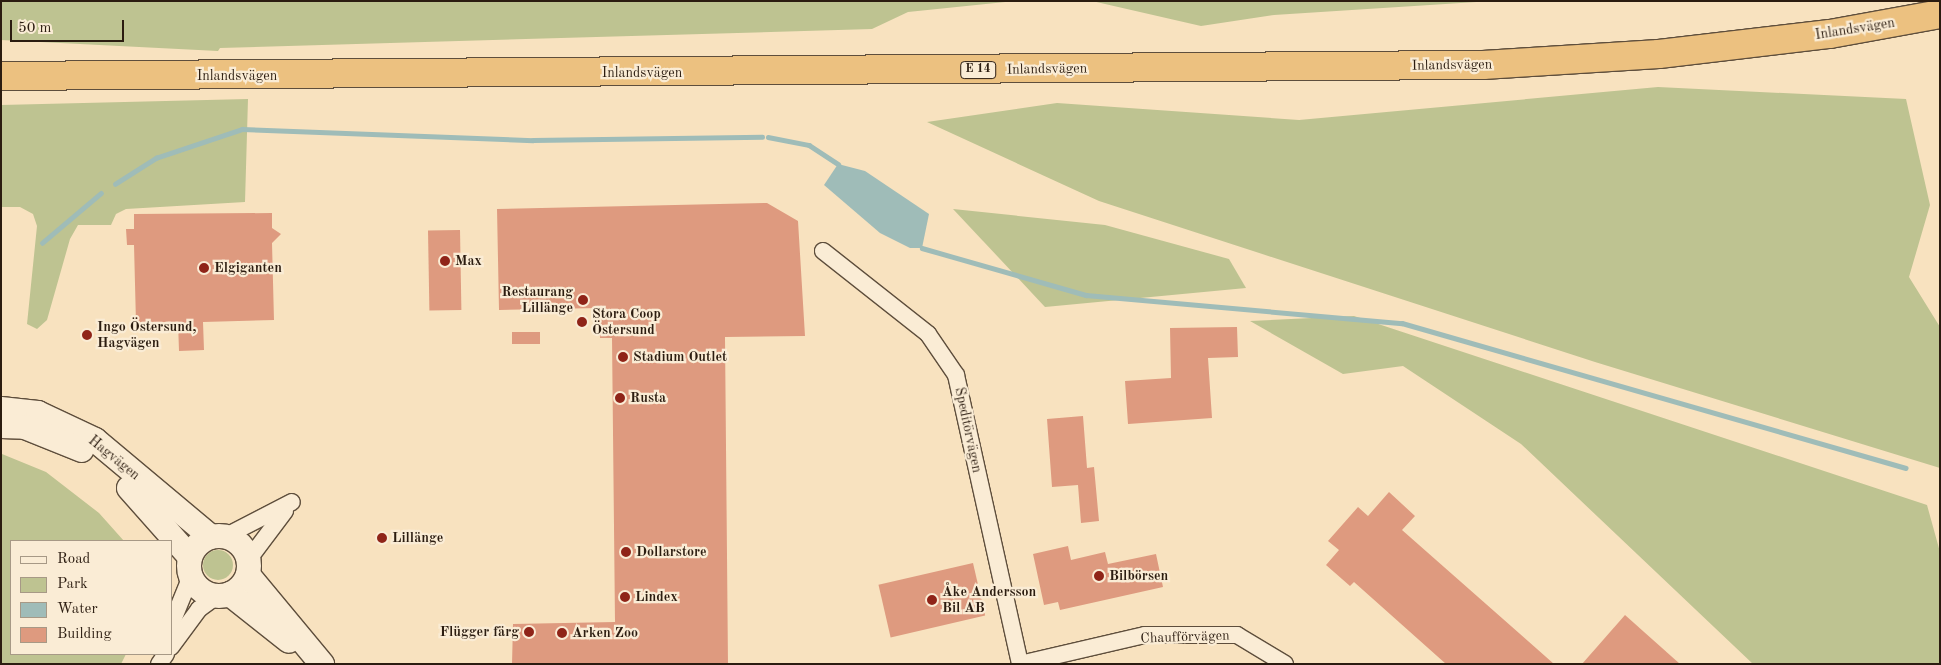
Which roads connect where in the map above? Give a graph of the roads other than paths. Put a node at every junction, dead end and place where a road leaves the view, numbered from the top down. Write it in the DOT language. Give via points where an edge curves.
graph roads {
  1 [pos="1926,1"];
  2 [pos="1940,14"];
  3 [pos="9,70"];
  4 [pos="823,251"];
  5 [pos="1,409"];
  6 [pos="1,426"];
  7 [pos="219,537"];
  8 [pos="169,540"];
  9 [pos="172,544"];
  10 [pos="190,566"];
  11 [pos="248,567"];
  12 [pos="224,595"];
  13 [pos="172,622"];
  14 [pos="172,646"];
  15 [pos="320,664"];
  16 [pos="1020,664"];
  17 [pos="1285,664"];
  1 -- 3 [label="highway, Inlandsvägen / E 14" via="1656,41 1479,50"];
  2 -- 3 [label="highway, Inlandsvägen / E 14" via="1830,34 1659,54 1483,65"];
  4 -- 16 [label="street, Speditörvägen" via="928,334 956,375"];
  5 -- 7 [label="street, Hagvägen" via="38,413 95,440"];
  6 -- 8 [label="street, Hagvägen" via="25,427 69,442 110,469"];
  7 -- 10 [label="street" via="198,544"];
  7 -- 11 [label="street" via="243,547"];
  7 -- 11 [label="street" via="292,502"];
  9 -- 10 [label="street, Hagvägen"];
  10 -- 12 [label="street" via="203,592"];
  10 -- 13 [label="street"];
  11 -- 12 [label="street"];
  11 -- 15 [label="street"];
  12 -- 14 [label="street" via="199,609"];
  12 -- 15 [label="street"];
  16 -- 17 [label="street, Chaufförvägen" via="1146,636 1237,635"];
}
